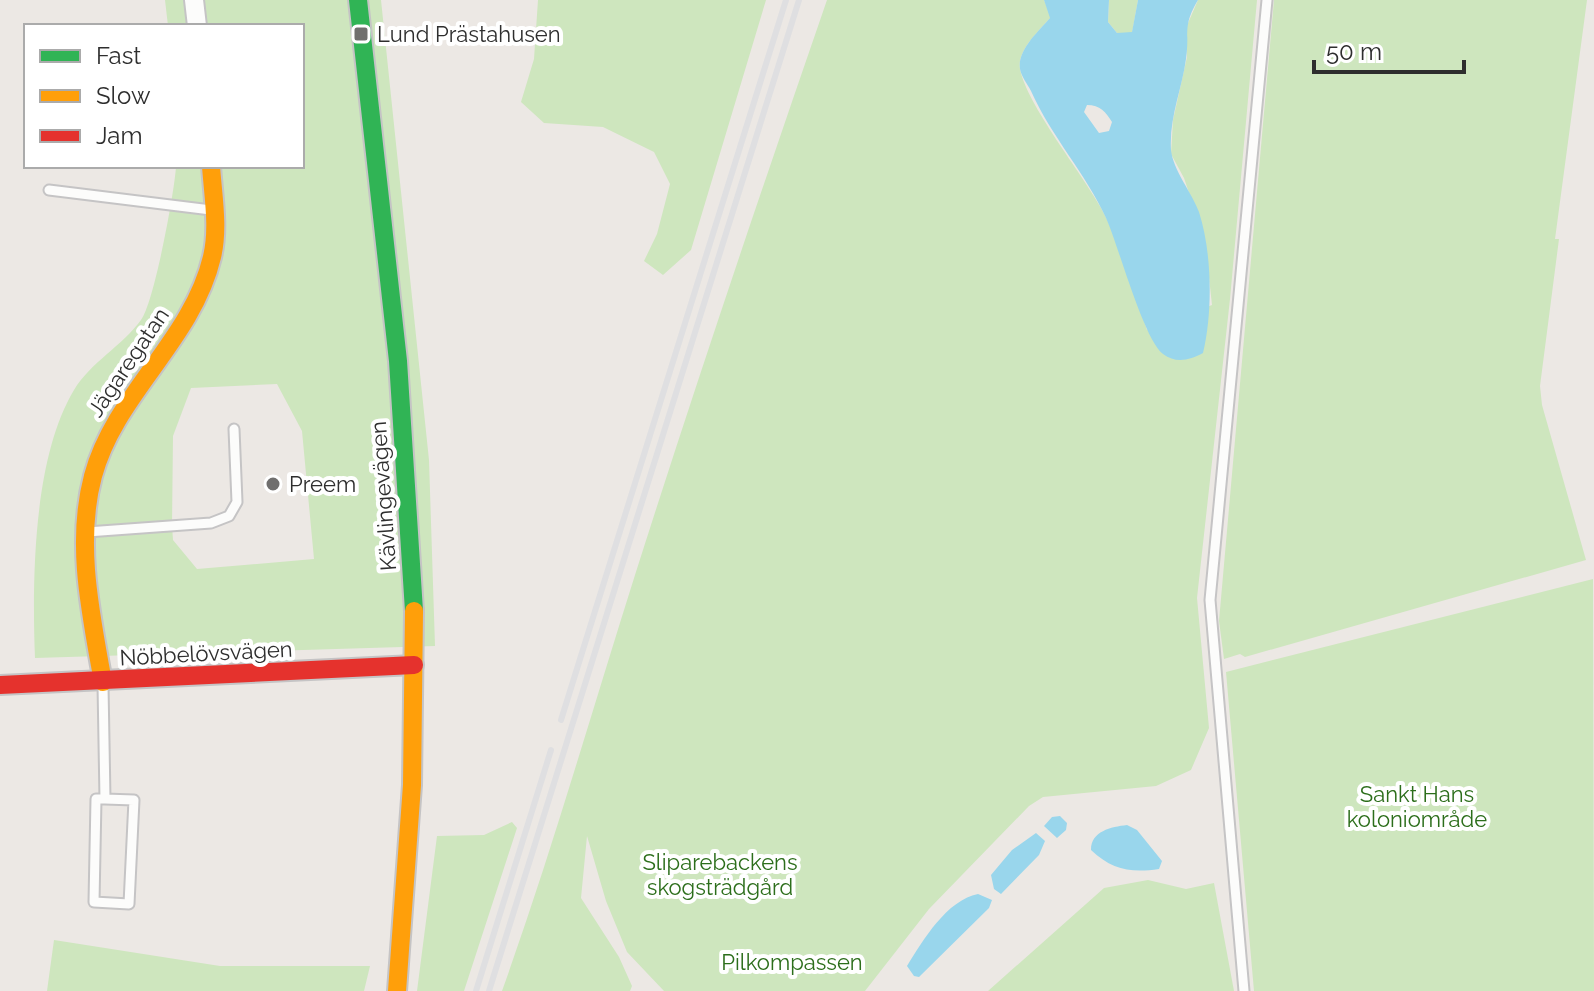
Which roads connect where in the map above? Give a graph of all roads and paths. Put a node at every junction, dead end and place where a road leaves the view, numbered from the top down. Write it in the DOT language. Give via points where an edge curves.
graph roads {
  1 [pos="194,0"];
  2 [pos="358,0"];
  3 [pos="1267,0"];
  4 [pos="197,24"];
  5 [pos="211,168"];
  6 [pos="49,190"];
  7 [pos="215,210"];
  8 [pos="234,429"];
  9 [pos="87,532"];
  10 [pos="414,665"];
  11 [pos="103,682"];
  12 [pos="0,685"];
  13 [pos="105,799"];
  14 [pos="397,991"];
  15 [pos="1244,991"];
  1 -- 4 [label="street"];
  2 -- 10 [label="main road, Kävlingevägen" via="401,410"];
  3 -- 15 [label="lane" via="1210,600"];
  5 -- 7 [label="main road, Jägaregatan"];
  6 -- 7 [label="lane"];
  7 -- 9 [label="main road, Jägaregatan" via="204,284 109,434 93,474"];
  8 -- 9 [label="lane" via="237,502 229,516 211,523"];
  9 -- 11 [label="main road, Jägaregatan"];
  10 -- 11 [label="main road, Nöbbelövsvägen"];
  10 -- 14 [label="main road, Kävlingevägen" via="414,763"];
  11 -- 12 [label="main road, Nöbbelövsvägen"];
  11 -- 13 [label="lane"];
  13 -- 13 [label="lane" via="96,799 94,902 129,904 134,800"];
}
